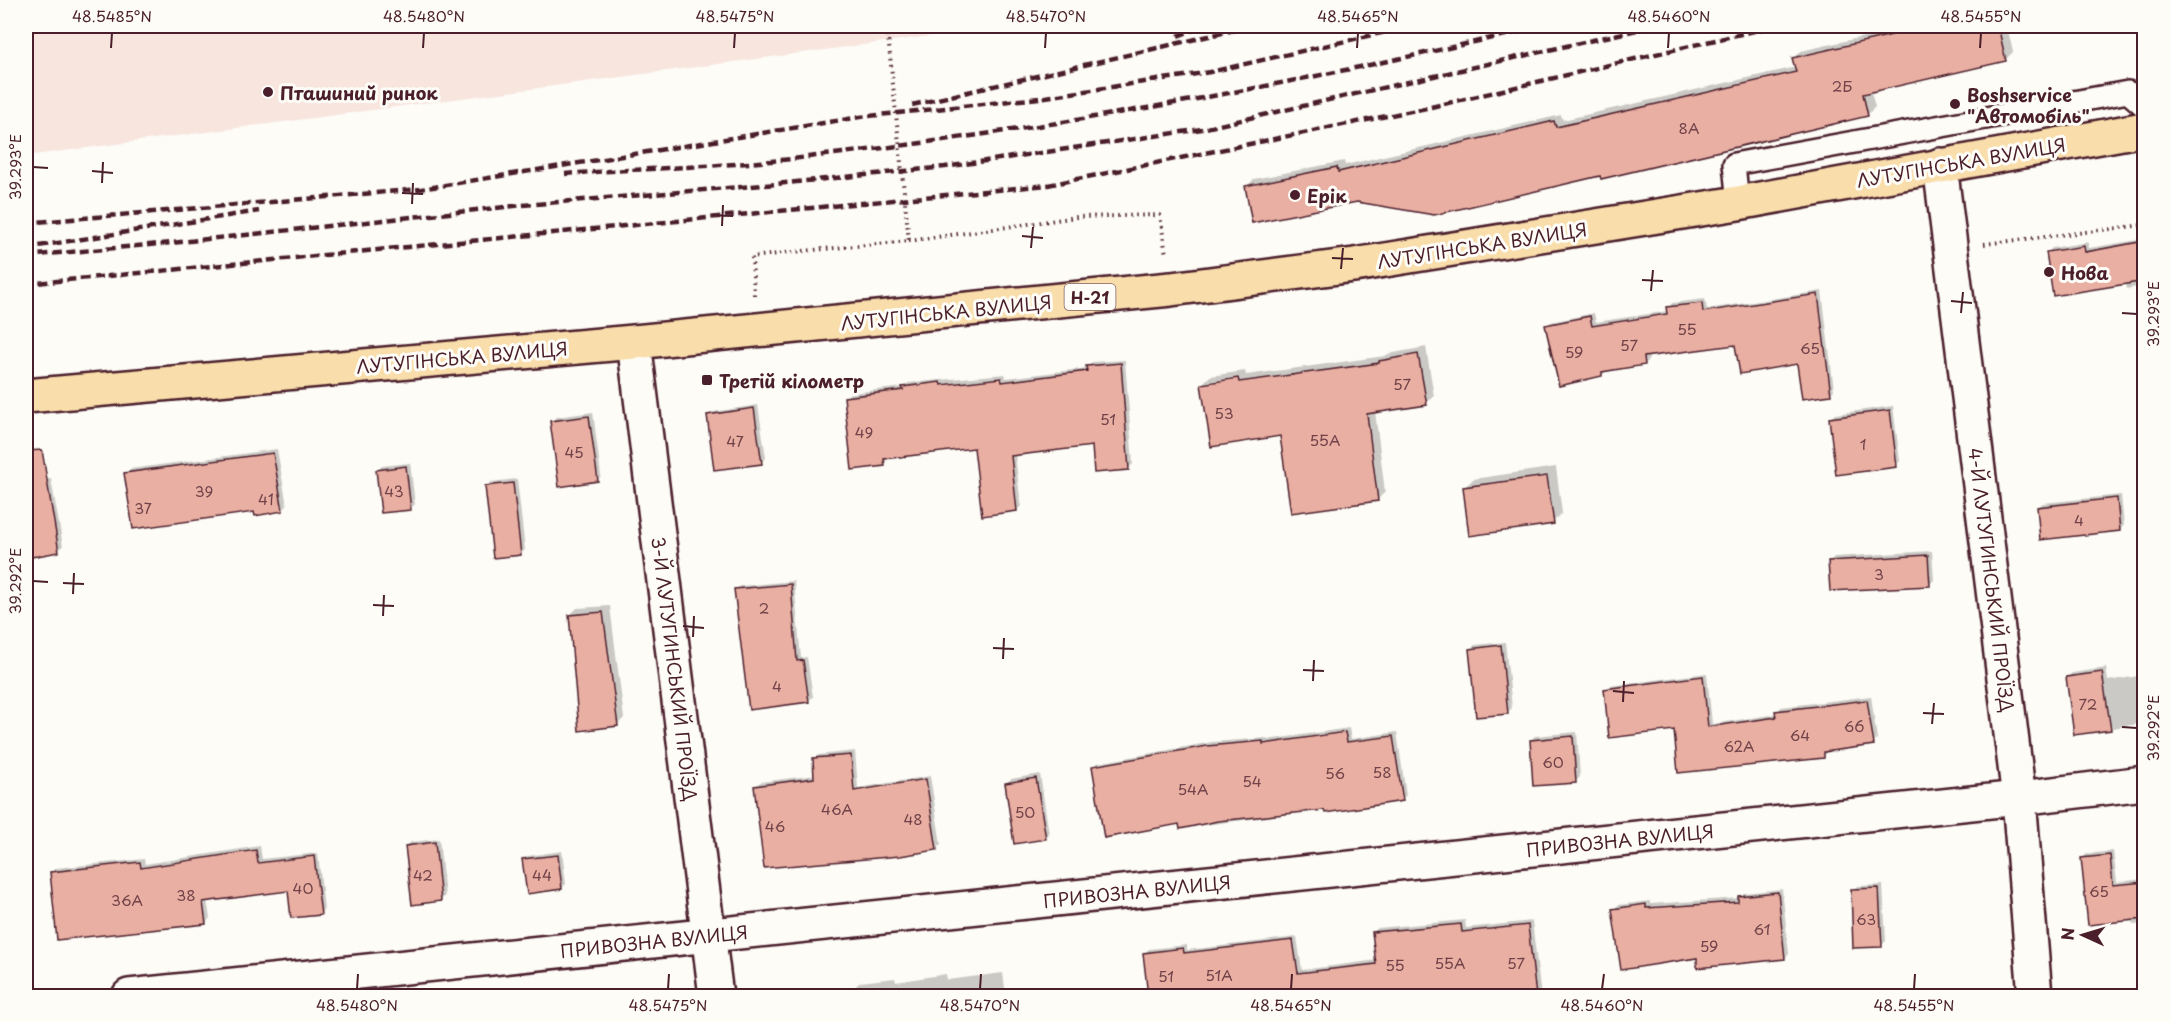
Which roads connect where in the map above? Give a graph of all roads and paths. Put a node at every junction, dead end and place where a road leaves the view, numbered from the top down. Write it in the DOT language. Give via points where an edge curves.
graph roads {
  1 [pos="887,26"];
  2 [pos="2145,106"];
  3 [pos="2145,129"];
  4 [pos="1940,165"];
  5 [pos="1738,203"];
  6 [pos="2145,225"];
  7 [pos="909,241"];
  8 [pos="1951,248"];
  9 [pos="1171,289"];
  10 [pos="757,330"];
  11 [pos="634,342"];
  12 [pos="26,396"];
  13 [pos="2145,783"];
  14 [pos="2019,798"];
  15 [pos="709,936"];
  16 [pos="129,996"];
  17 [pos="716,996"];
  18 [pos="2035,996"];
  1 -- 7 [label="path, bridge"];
  2 -- 5 [label="lane" via="2128,92 1734,164"];
  3 -- 4 [label="main road, ЛУТУГІНСЬКА ВУЛИЦЯ / Н-21"];
  4 -- 5 [label="main road, ЛУТУГІНСЬКА ВУЛИЦЯ / Н-21"];
  4 -- 8 [label="street, 4-Й ЛУТУГИНСЬКИЙ ПРОЇЗД"];
  5 -- 9 [label="main road, ЛУТУГІНСЬКА ВУЛИЦЯ / Н-21" via="1354,265"];
  6 -- 8 [label="path"];
  7 -- 9 [label="path" via="1077,217 1160,215"];
  7 -- 10 [label="path, bridge" via="752,257"];
  8 -- 14 [label="street, 4-Й ЛУТУГИНСЬКИЙ ПРОЇЗД"];
  9 -- 10 [label="main road, ЛУТУГІНСЬКА ВУЛИЦЯ / Н-21"];
  10 -- 11 [label="main road, ЛУТУГІНСЬКА ВУЛИЦЯ / Н-21"];
  11 -- 12 [label="main road, ЛУТУГІНСЬКА ВУЛИЦЯ / Н-21"];
  11 -- 15 [label="street, 3-Й ЛУТУГИНСЬКИЙ ПРОЇЗД"];
  13 -- 14 [label="street, ПРИВОЗНА ВУЛИЦЯ"];
  14 -- 15 [label="street, ПРИВОЗНА ВУЛИЦЯ"];
  14 -- 18 [label="street, 4-Й ЛУТУГИНСЬКИЙ ПРОЇЗД"];
  15 -- 16 [label="street, ПРИВОЗНА ВУЛИЦЯ"];
  15 -- 17 [label="street, 3-Й ЛУТУГИНСЬКИЙ ПРОЇЗД"];
}
